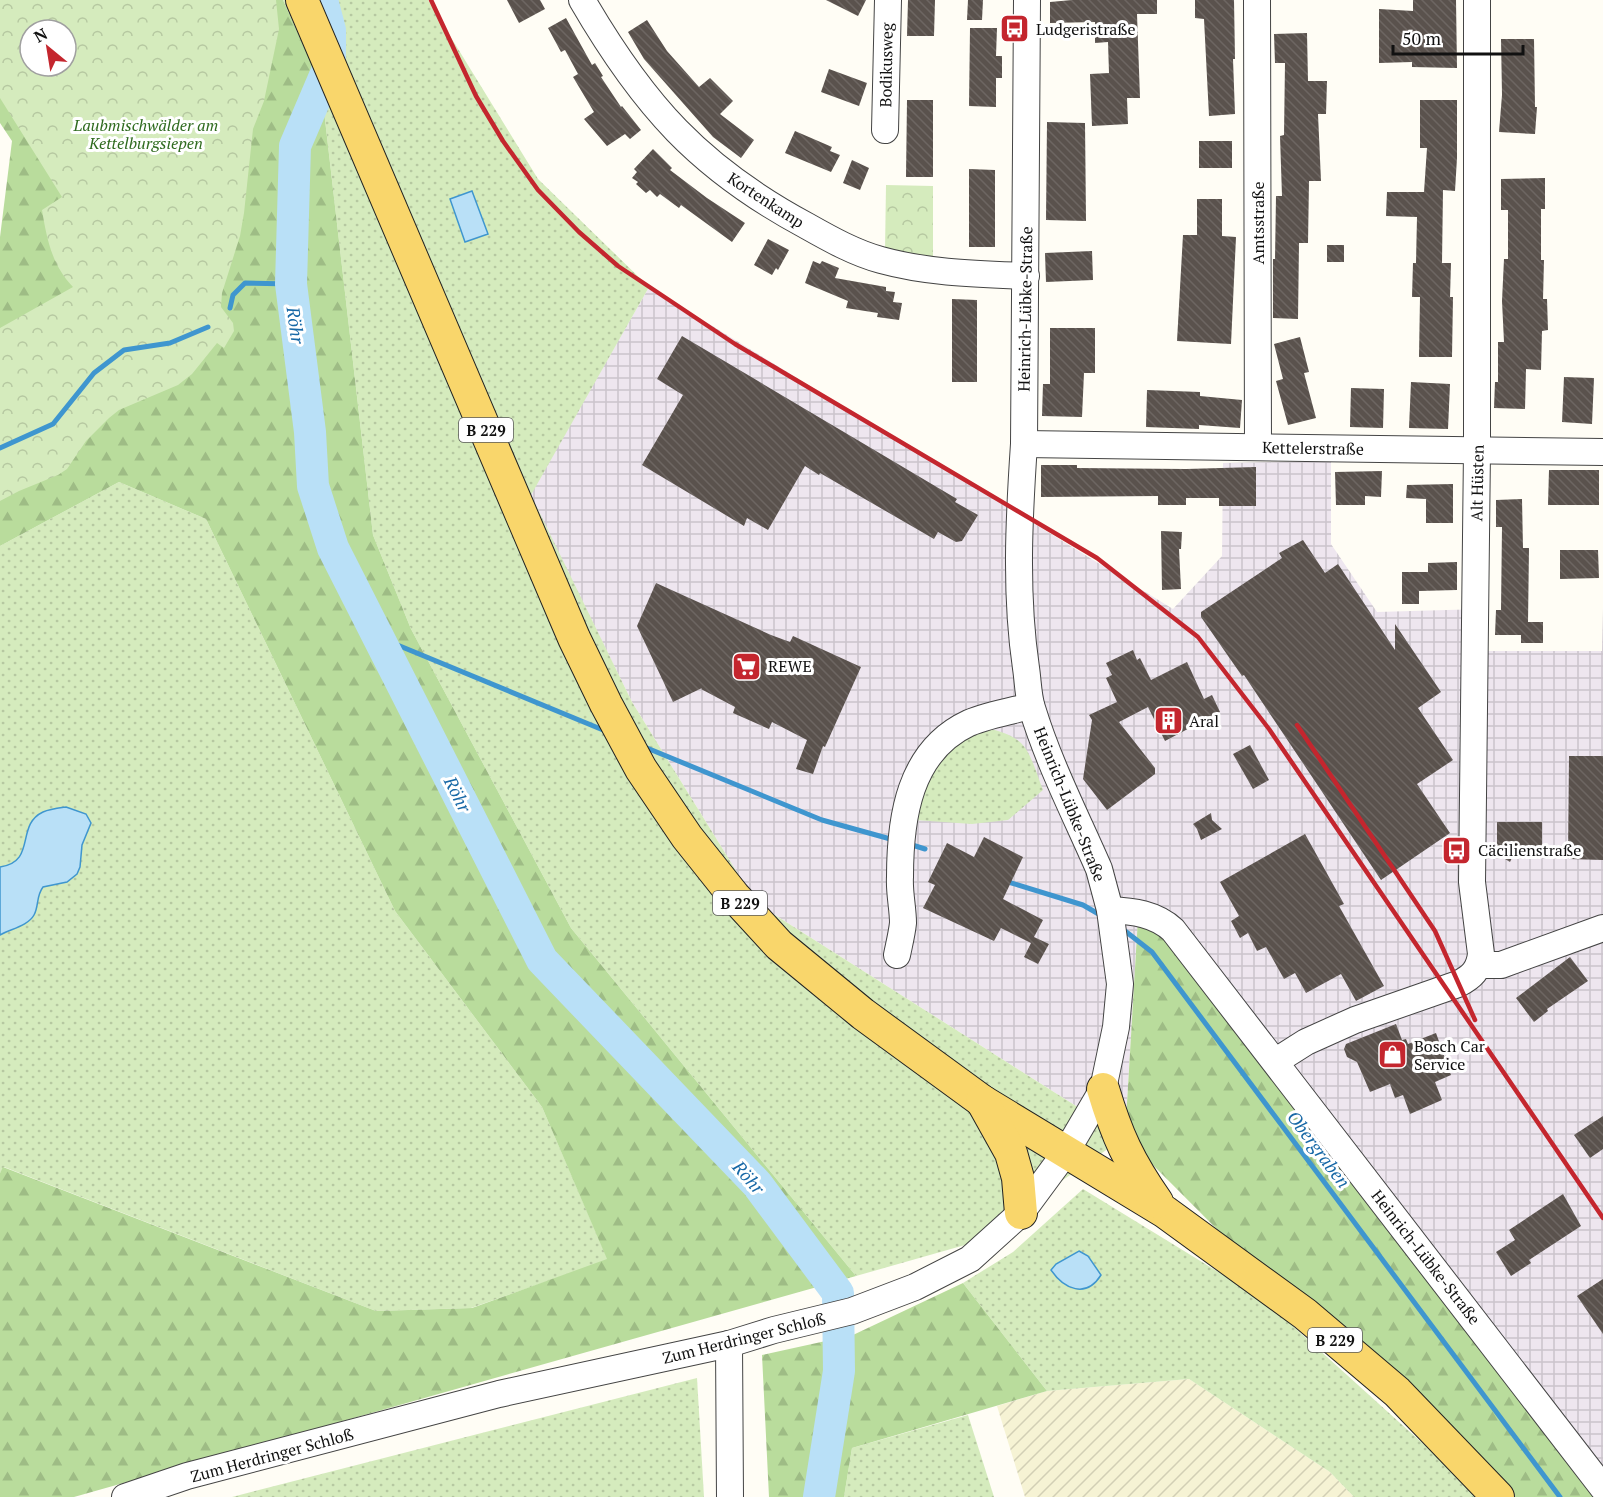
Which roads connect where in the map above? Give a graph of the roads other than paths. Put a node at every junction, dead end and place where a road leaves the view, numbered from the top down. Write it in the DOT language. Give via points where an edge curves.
graph roads {
  1 [pos="302,0"];
  2 [pos="582,0"];
  3 [pos="888,0"];
  4 [pos="1027,0"];
  5 [pos="1257,0"];
  6 [pos="1477,0"];
  7 [pos="885,130"];
  8 [pos="1026,276"];
  9 [pos="1024,444"];
  10 [pos="1258,447"];
  11 [pos="1477,450"];
  12 [pos="1603,452"];
  13 [pos="1031,706"];
  14 [pos="1110,910"];
  15 [pos="1603,928"];
  16 [pos="897,955"];
  17 [pos="1479,964"];
  18 [pos="1276,1061"];
  19 [pos="1103,1089"];
  20 [pos="982,1101"];
  21 [pos="1066,1152"];
  22 [pos="1165,1212"];
  23 [pos="1021,1213"];
  24 [pos="729,1344"];
  25 [pos="1603,1488"];
  26 [pos="125,1497"];
  27 [pos="730,1497"];
  28 [pos="1497,1497"];
  1 -- 20 [label="main road, B 229" via="570,628 641,769 687,837 778,945 863,1014"];
  2 -- 8 [label="street, Kortenkamp" via="624,68 676,132 709,162 776,208 847,247 880,260 939,272"];
  3 -- 7 [label="street, Bodikusweg"];
  4 -- 8 [label="street, Heinrich-Lübke-Straße"];
  5 -- 10 [label="street, Amtsstraße"];
  6 -- 11 [label="street, Alt Hüsten"];
  8 -- 9 [label="street, Heinrich-Lübke-Straße"];
  9 -- 10 [label="street, Kettelerstraße"];
  9 -- 13 [label="street, Heinrich-Lübke-Straße" via="1019,596"];
  10 -- 11 [label="street, Kettelerstraße"];
  11 -- 12 [label="street, Kettelerstraße"];
  11 -- 17 [label="street, Alt Hüsten" via="1472,882"];
  13 -- 14 [label="street, Heinrich-Lübke-Straße" via="1099,869"];
  13 -- 16 [label="street" via="971,723 935,747 921,766 911,787 901,841 899,888 903,924"];
  14 -- 18 [label="street, Heinrich-Lübke-Straße" via="1131,911 1167,925"];
  14 -- 19 [label="street, Zum Herdringer Schloß" via="1120,984"];
  15 -- 17 [label="street" via="1501,965"];
  17 -- 18 [label="street" via="1458,984 1355,1020 1306,1042"];
  18 -- 25 [label="street, Heinrich-Lübke-Straße"];
  19 -- 21 [label="street, Zum Herdringer Schloß"];
  19 -- 22 [label="main road" via="1128,1159"];
  20 -- 21 [label="main road, B 229"];
  20 -- 23 [label="main road" via="1011,1154"];
  21 -- 22 [label="main road, B 229"];
  21 -- 23 [label="street, Zum Herdringer Schloß"];
  22 -- 28 [label="main road, B 229" via="1305,1314 1388,1384"];
  23 -- 24 [label="street, Zum Herdringer Schloß" via="970,1259 915,1287 852,1311"];
  24 -- 26 [label="street, Zum Herdringer Schloß" via="500,1394 187,1476"];
  24 -- 27 [label="street"];
}
